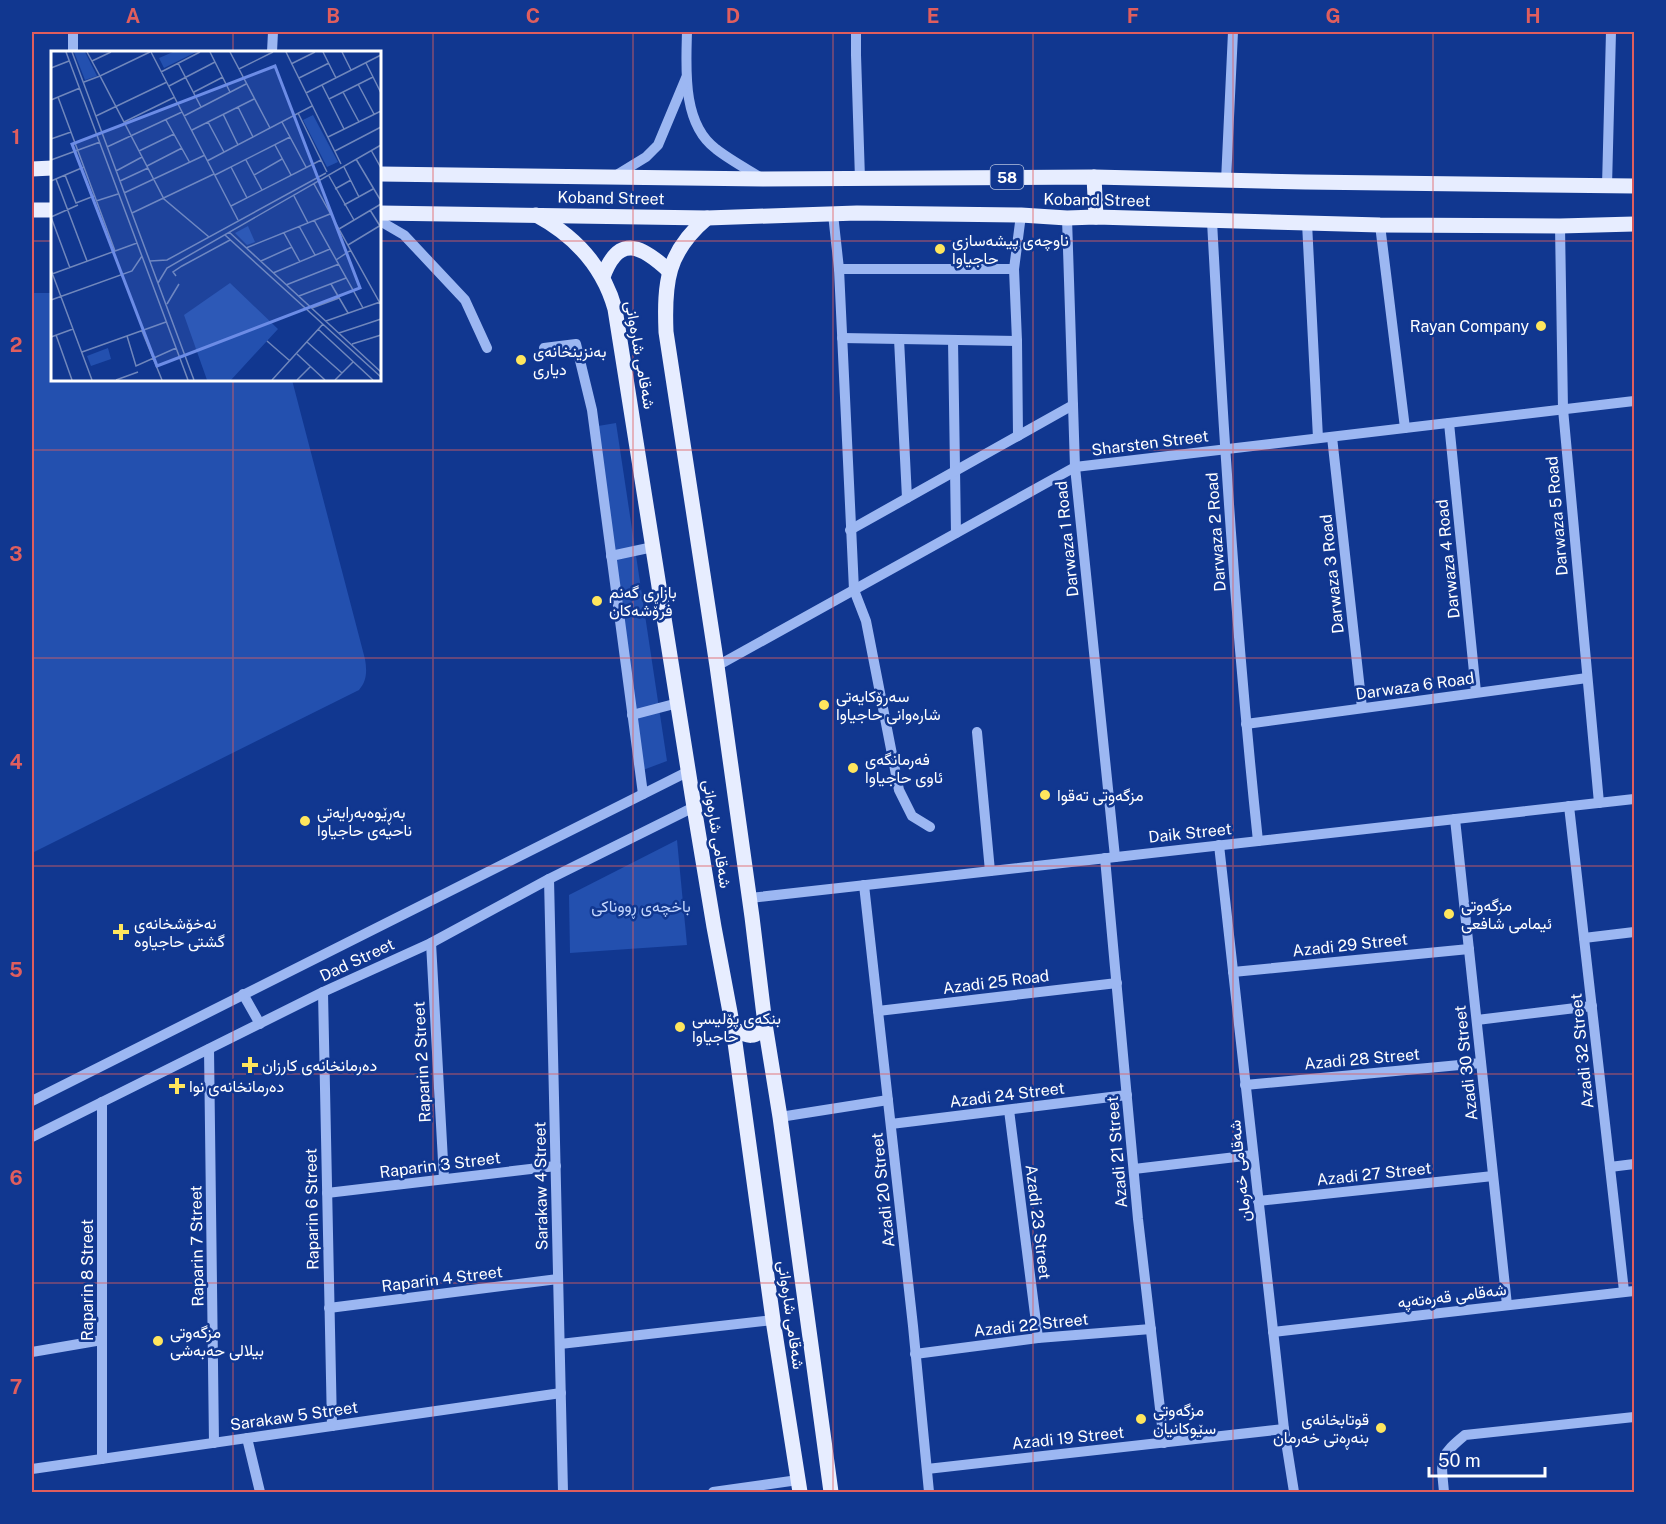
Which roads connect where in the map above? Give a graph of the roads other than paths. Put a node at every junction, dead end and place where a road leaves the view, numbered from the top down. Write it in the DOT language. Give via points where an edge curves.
graph roads {
  1 [pos="73,32"];
  2 [pos="273,32"];
  3 [pos="687,32"];
  4 [pos="856,32"];
  5 [pos="1233,32"];
  6 [pos="1611,32"];
  7 [pos="73,51"];
  8 [pos="272,51"];
  9 [pos="686,78"];
  10 [pos="32,168"];
  11 [pos="51,168"];
  12 [pos="381,174"];
  13 [pos="1094,177"];
  14 [pos="612,178"];
  15 [pos="763,179"];
  16 [pos="860,179"];
  17 [pos="1226,181"];
  18 [pos="1607,186"];
  19 [pos="1635,186"];
  20 [pos="32,210"];
  21 [pos="51,210"];
  22 [pos="381,213"];
  23 [pos="833,214"];
  24 [pos="536,215"];
  25 [pos="1021,215"];
  26 [pos="1096,217"];
  27 [pos="706,218"];
  28 [pos="1067,218"];
  29 [pos="1212,220"];
  30 [pos="381,222"];
  31 [pos="1306,223"];
  32 [pos="1635,224"];
  33 [pos="1380,225"];
  34 [pos="1560,226"];
  35 [pos="839,269"];
  36 [pos="1014,269"];
  37 [pos="669,271"];
  38 [pos="603,277"];
  39 [pos="842,338"];
  40 [pos="899,339"];
  41 [pos="953,340"];
  42 [pos="1017,341"];
  43 [pos="487,348"];
  44 [pos="544,348"];
  45 [pos="1635,401"];
  46 [pos="1073,405"];
  47 [pos="1563,409"];
  48 [pos="1449,423"];
  49 [pos="1405,428"];
  50 [pos="1017,436"];
  51 [pos="1332,437"];
  52 [pos="1318,438"];
  53 [pos="1224,449"];
  54 [pos="1075,467"];
  55 [pos="954,471"];
  56 [pos="907,498"];
  57 [pos="850,530"];
  58 [pos="956,533"];
  59 [pos="653,547"];
  60 [pos="611,556"];
  61 [pos="854,590"];
  62 [pos="717,666"];
  63 [pos="1587,678"];
  64 [pos="1476,692"];
  65 [pos="678,703"];
  66 [pos="1362,708"];
  67 [pos="632,715"];
  68 [pos="1246,724"];
  69 [pos="977,732"];
  70 [pos="688,771"];
  71 [pos="643,794"];
  72 [pos="1635,799"];
  73 [pos="1599,803"];
  74 [pos="1569,806"];
  75 [pos="694,807"];
  76 [pos="1455,819"];
  77 [pos="930,827"];
  78 [pos="1258,841"];
  79 [pos="1219,845"];
  80 [pos="1110,857"];
  81 [pos="990,870"];
  82 [pos="549,879"];
  83 [pos="864,885"];
  84 [pos="750,897"];
  85 [pos="1635,932"];
  86 [pos="1584,938"];
  87 [pos="431,942"];
  88 [pos="1469,949"];
  89 [pos="1233,972"];
  90 [pos="1117,983"];
  91 [pos="323,992"];
  92 [pos="243,994"];
  93 [pos="1592,1006"];
  94 [pos="878,1011"];
  95 [pos="1477,1020"];
  96 [pos="260,1024"];
  97 [pos="765,1024"];
  98 [pos="734,1028"];
  99 [pos="209,1049"];
  100 [pos="1481,1063"];
  101 [pos="1245,1085"];
  102 [pos="1127,1095"];
  103 [pos="888,1100"];
  104 [pos="32,1101"];
  105 [pos="102,1102"];
  106 [pos="1009,1110"];
  107 [pos="780,1118"];
  108 [pos="891,1124"];
  109 [pos="32,1137"];
  110 [pos="1253,1155"];
  111 [pos="1635,1164"];
  112 [pos="556,1166"];
  113 [pos="1610,1167"];
  114 [pos="1134,1169"];
  115 [pos="1493,1176"];
  116 [pos="444,1179"];
  117 [pos="327,1193"];
  118 [pos="1258,1201"];
  119 [pos="558,1279"];
  120 [pos="1629,1291"];
  121 [pos="1507,1305"];
  122 [pos="329,1308"];
  123 [pos="773,1320"];
  124 [pos="1151,1329"];
  125 [pos="1273,1332"];
  126 [pos="1038,1338"];
  127 [pos="102,1340"];
  128 [pos="560,1344"];
  129 [pos="32,1352"];
  130 [pos="915,1354"];
  131 [pos="561,1393"];
  132 [pos="1635,1417"];
  133 [pos="332,1426"];
  134 [pos="1284,1429"];
  135 [pos="248,1438"];
  136 [pos="214,1443"];
  137 [pos="1164,1443"];
  138 [pos="102,1459"];
  139 [pos="32,1469"];
  140 [pos="927,1469"];
  141 [pos="799,1486"];
  142 [pos="260,1492"];
  143 [pos="563,1492"];
  144 [pos="714,1492"];
  145 [pos="831,1492"];
  146 [pos="929,1492"];
  147 [pos="1294,1492"];
  148 [pos="1444,1492"];
  1 -- 7 [label="street"];
  2 -- 8 [label="street"];
  3 -- 9 [label="street"];
  4 -- 16 [label="street"];
  5 -- 17 [label="street"];
  6 -- 18 [label="street"];
  9 -- 14 [label="street" via="658,145"];
  9 -- 15 [label="street" via="695,125 714,148"];
  10 -- 11 [label="main road"];
  12 -- 14 [label="main road, Koband Street / 58"];
  13 -- 16 [label="main road, Koband Street / 58"];
  13 -- 17 [label="main road, Koband Street / 58"];
  13 -- 26 [label="main road"];
  14 -- 15 [label="main road, Koband Street / 58"];
  15 -- 16 [label="main road, Koband Street / 58"];
  17 -- 18 [label="main road, Koband Street / 58"];
  18 -- 19 [label="main road, Koband Street / 58"];
  20 -- 21 [label="main road"];
  22 -- 24 [label="main road, Koband Street"];
  23 -- 25 [label="main road, Koband Street"];
  23 -- 27 [label="main road, Koband Street"];
  23 -- 35 [label="street"];
  24 -- 27 [label="main road, Koband Street"];
  24 -- 38 [label="main road, شەقامی شارەوانی" via="575,241"];
  25 -- 28 [label="main road, Koband Street"];
  25 -- 36 [label="street"];
  26 -- 28 [label="main road, Koband Street"];
  26 -- 29 [label="main road, Koband Street"];
  27 -- 37 [label="main road, شەقامی شارەوانی" via="683,241"];
  28 -- 46 [label="street, Darwaza 1 Road"];
  29 -- 31 [label="main road, Koband Street"];
  29 -- 53 [label="street, Darwaza 2 Road"];
  30 -- 43 [label="street" via="404,235 465,300"];
  31 -- 33 [label="main road, Koband Street"];
  31 -- 52 [label="street"];
  32 -- 34 [label="main road, Koband Street"];
  33 -- 34 [label="main road, Koband Street"];
  33 -- 49 [label="street"];
  34 -- 47 [label="street, Darwaza 5 Road"];
  35 -- 36 [label="street"];
  35 -- 39 [label="street"];
  36 -- 42 [label="street"];
  37 -- 38 [label="main road" via="642,250 626,249 612,257"];
  37 -- 62 [label="main road, شەقامی شارەوانی" via="666,332"];
  38 -- 59 [label="main road, شەقامی شارەوانی" via="615,309"];
  39 -- 40 [label="street"];
  39 -- 57 [label="street"];
  40 -- 41 [label="street"];
  40 -- 56 [label="street"];
  41 -- 42 [label="street"];
  41 -- 55 [label="street"];
  42 -- 50 [label="street"];
  44 -- 60 [label="street" via="576,344 592,410"];
  45 -- 47 [label="street, Sharsten Street"];
  46 -- 50 [label="street"];
  46 -- 54 [label="street, Darwaza 1 Road"];
  47 -- 48 [label="street, Sharsten Street"];
  47 -- 63 [label="street, Darwaza 5 Road"];
  48 -- 49 [label="street, Sharsten Street"];
  48 -- 64 [label="street, Darwaza 4 Road"];
  49 -- 51 [label="street, Sharsten Street"];
  50 -- 55 [label="street"];
  51 -- 52 [label="street, Sharsten Street"];
  51 -- 66 [label="street, Darwaza 3 Road"];
  52 -- 53 [label="street, Sharsten Street"];
  53 -- 54 [label="street, Sharsten Street"];
  53 -- 68 [label="street, Darwaza 2 Road"];
  54 -- 58 [label="street, Sharsten Street"];
  54 -- 80 [label="street, Darwaza 1 Road"];
  55 -- 56 [label="street"];
  55 -- 58 [label="street"];
  56 -- 57 [label="street"];
  57 -- 61 [label="street"];
  58 -- 61 [label="street, Sharsten Street"];
  59 -- 60 [label="street"];
  59 -- 65 [label="main road, شەقامی شارەوانی"];
  60 -- 67 [label="street"];
  61 -- 62 [label="street, Sharsten Street"];
  61 -- 77 [label="street" via="866,621 899,789 912,816"];
  62 -- 84 [label="main road, شەقامی شارەوانی"];
  63 -- 64 [label="street, Darwaza 6 Road"];
  63 -- 73 [label="street, Darwaza 5 Road"];
  64 -- 66 [label="street, Darwaza 6 Road"];
  65 -- 67 [label="street"];
  65 -- 70 [label="main road, شەقامی شارەوانی"];
  66 -- 68 [label="street, Darwaza 6 Road"];
  67 -- 71 [label="street"];
  68 -- 78 [label="street, Darwaza 2 Road"];
  69 -- 81 [label="street"];
  70 -- 71 [label="street, Dad Street"];
  70 -- 75 [label="main road, شەقامی شارەوانی"];
  71 -- 92 [label="street, Dad Street"];
  72 -- 73 [label="street, Daik Street"];
  73 -- 74 [label="street, Daik Street"];
  74 -- 76 [label="street, Daik Street"];
  74 -- 86 [label="street, Azadi 32 Street"];
  75 -- 82 [label="street, Dad Street"];
  75 -- 98 [label="main road, شەقامی شارەوانی"];
  76 -- 78 [label="street, Daik Street"];
  76 -- 88 [label="street, Azadi 30 Street"];
  78 -- 79 [label="street, Daik Street"];
  79 -- 80 [label="street, Daik Street"];
  79 -- 89 [label="street, شەقامی خەرمان"];
  80 -- 81 [label="street, Daik Street"];
  80 -- 90 [label="street, Azadi 21 Street"];
  81 -- 83 [label="street, Daik Street"];
  82 -- 87 [label="street, Dad Street"];
  82 -- 112 [label="street, Sarakaw 4 Street"];
  83 -- 84 [label="street, Daik Street"];
  83 -- 94 [label="street, Azadi 20 Street"];
  84 -- 97 [label="main road, شەقامی شارەوانی"];
  85 -- 86 [label="street"];
  86 -- 93 [label="street, Azadi 32 Street"];
  87 -- 91 [label="street, Dad Street"];
  87 -- 116 [label="street, Raparin 2 Street"];
  88 -- 89 [label="street, Azadi 29 Street"];
  88 -- 95 [label="street, Azadi 30 Street"];
  89 -- 101 [label="street, شەقامی خەرمان"];
  90 -- 94 [label="street, Azadi 25 Road"];
  90 -- 102 [label="street, Azadi 21 Street"];
  91 -- 96 [label="street, Dad Street"];
  91 -- 117 [label="street, Raparin 6 Street"];
  92 -- 96 [label="street"];
  92 -- 104 [label="street, Dad Street"];
  93 -- 95 [label="street"];
  93 -- 113 [label="street, Azadi 32 Street"];
  94 -- 103 [label="street, Azadi 20 Street"];
  95 -- 100 [label="street, Azadi 30 Street"];
  96 -- 99 [label="street, Dad Street"];
  97 -- 98 [label="main road" via="751,1036"];
  97 -- 107 [label="main road, شەقامی شارەوانی"];
  98 -- 123 [label="main road, شەقامی شارەوانی"];
  99 -- 105 [label="street, Dad Street"];
  99 -- 136 [label="street, Raparin 7 Street"];
  100 -- 101 [label="street, Azadi 28 Street"];
  100 -- 115 [label="street, Azadi 30 Street"];
  101 -- 110 [label="street, شەقامی خەرمان"];
  102 -- 106 [label="street, Azadi 24 Street"];
  102 -- 114 [label="street, Azadi 21 Street"];
  103 -- 107 [label="street"];
  103 -- 108 [label="street, Azadi 20 Street"];
  105 -- 109 [label="street, Dad Street"];
  105 -- 127 [label="street, Raparin 8 Street"];
  106 -- 108 [label="street, Azadi 24 Street"];
  106 -- 126 [label="street, Azadi 23 Street"];
  107 -- 145 [label="main road, شەقامی شارەوانی"];
  108 -- 130 [label="street, Azadi 20 Street"];
  110 -- 114 [label="street"];
  110 -- 118 [label="street, شەقامی خەرمان"];
  111 -- 113 [label="street"];
  112 -- 116 [label="street, Raparin 3 Street"];
  112 -- 119 [label="street, Sarakaw 4 Street"];
  113 -- 120 [label="street, Azadi 32 Street"];
  114 -- 124 [label="street, Azadi 21 Street"];
  115 -- 118 [label="street, Azadi 27 Street"];
  115 -- 121 [label="street, Azadi 30 Street"];
  116 -- 117 [label="street, Raparin 3 Street"];
  117 -- 122 [label="street, Raparin 6 Street"];
  118 -- 125 [label="street, شەقامی خەرمان"];
  119 -- 122 [label="street, Raparin 4 Street"];
  119 -- 128 [label="street, Sarakaw 4 Street"];
  120 -- 121 [label="street, شەقامی قەرەتەپە"];
  121 -- 125 [label="street, شەقامی قەرەتەپە"];
  122 -- 133 [label="street, Raparin 6 Street"];
  123 -- 128 [label="street"];
  123 -- 141 [label="main road, شەقامی شارەوانی"];
  124 -- 126 [label="street, Azadi 22 Street"];
  124 -- 137 [label="street, Azadi 21 Street"];
  125 -- 134 [label="street, شەقامی خەرمان"];
  126 -- 130 [label="street, Azadi 22 Street"];
  127 -- 129 [label="street"];
  127 -- 138 [label="street, Raparin 8 Street"];
  128 -- 131 [label="street, Sarakaw 4 Street"];
  130 -- 140 [label="street, Azadi 20 Street"];
  131 -- 133 [label="street, Sarakaw 5 Street"];
  131 -- 143 [label="street, Sarakaw 4 Street"];
  132 -- 148 [label="street" via="1465,1435 1447,1450 1441,1464"];
  133 -- 135 [label="street, Sarakaw 5 Street"];
  134 -- 137 [label="street, Azadi 19 Street"];
  134 -- 147 [label="street, شەقامی خەرمان"];
  135 -- 136 [label="street, Sarakaw 5 Street"];
  135 -- 142 [label="street"];
  136 -- 138 [label="street, Sarakaw 5 Street"];
  137 -- 140 [label="street, Azadi 19 Street"];
  138 -- 139 [label="street, Sarakaw 5 Street"];
  140 -- 146 [label="street, Azadi 20 Street"];
  141 -- 144 [label="street"];
}
